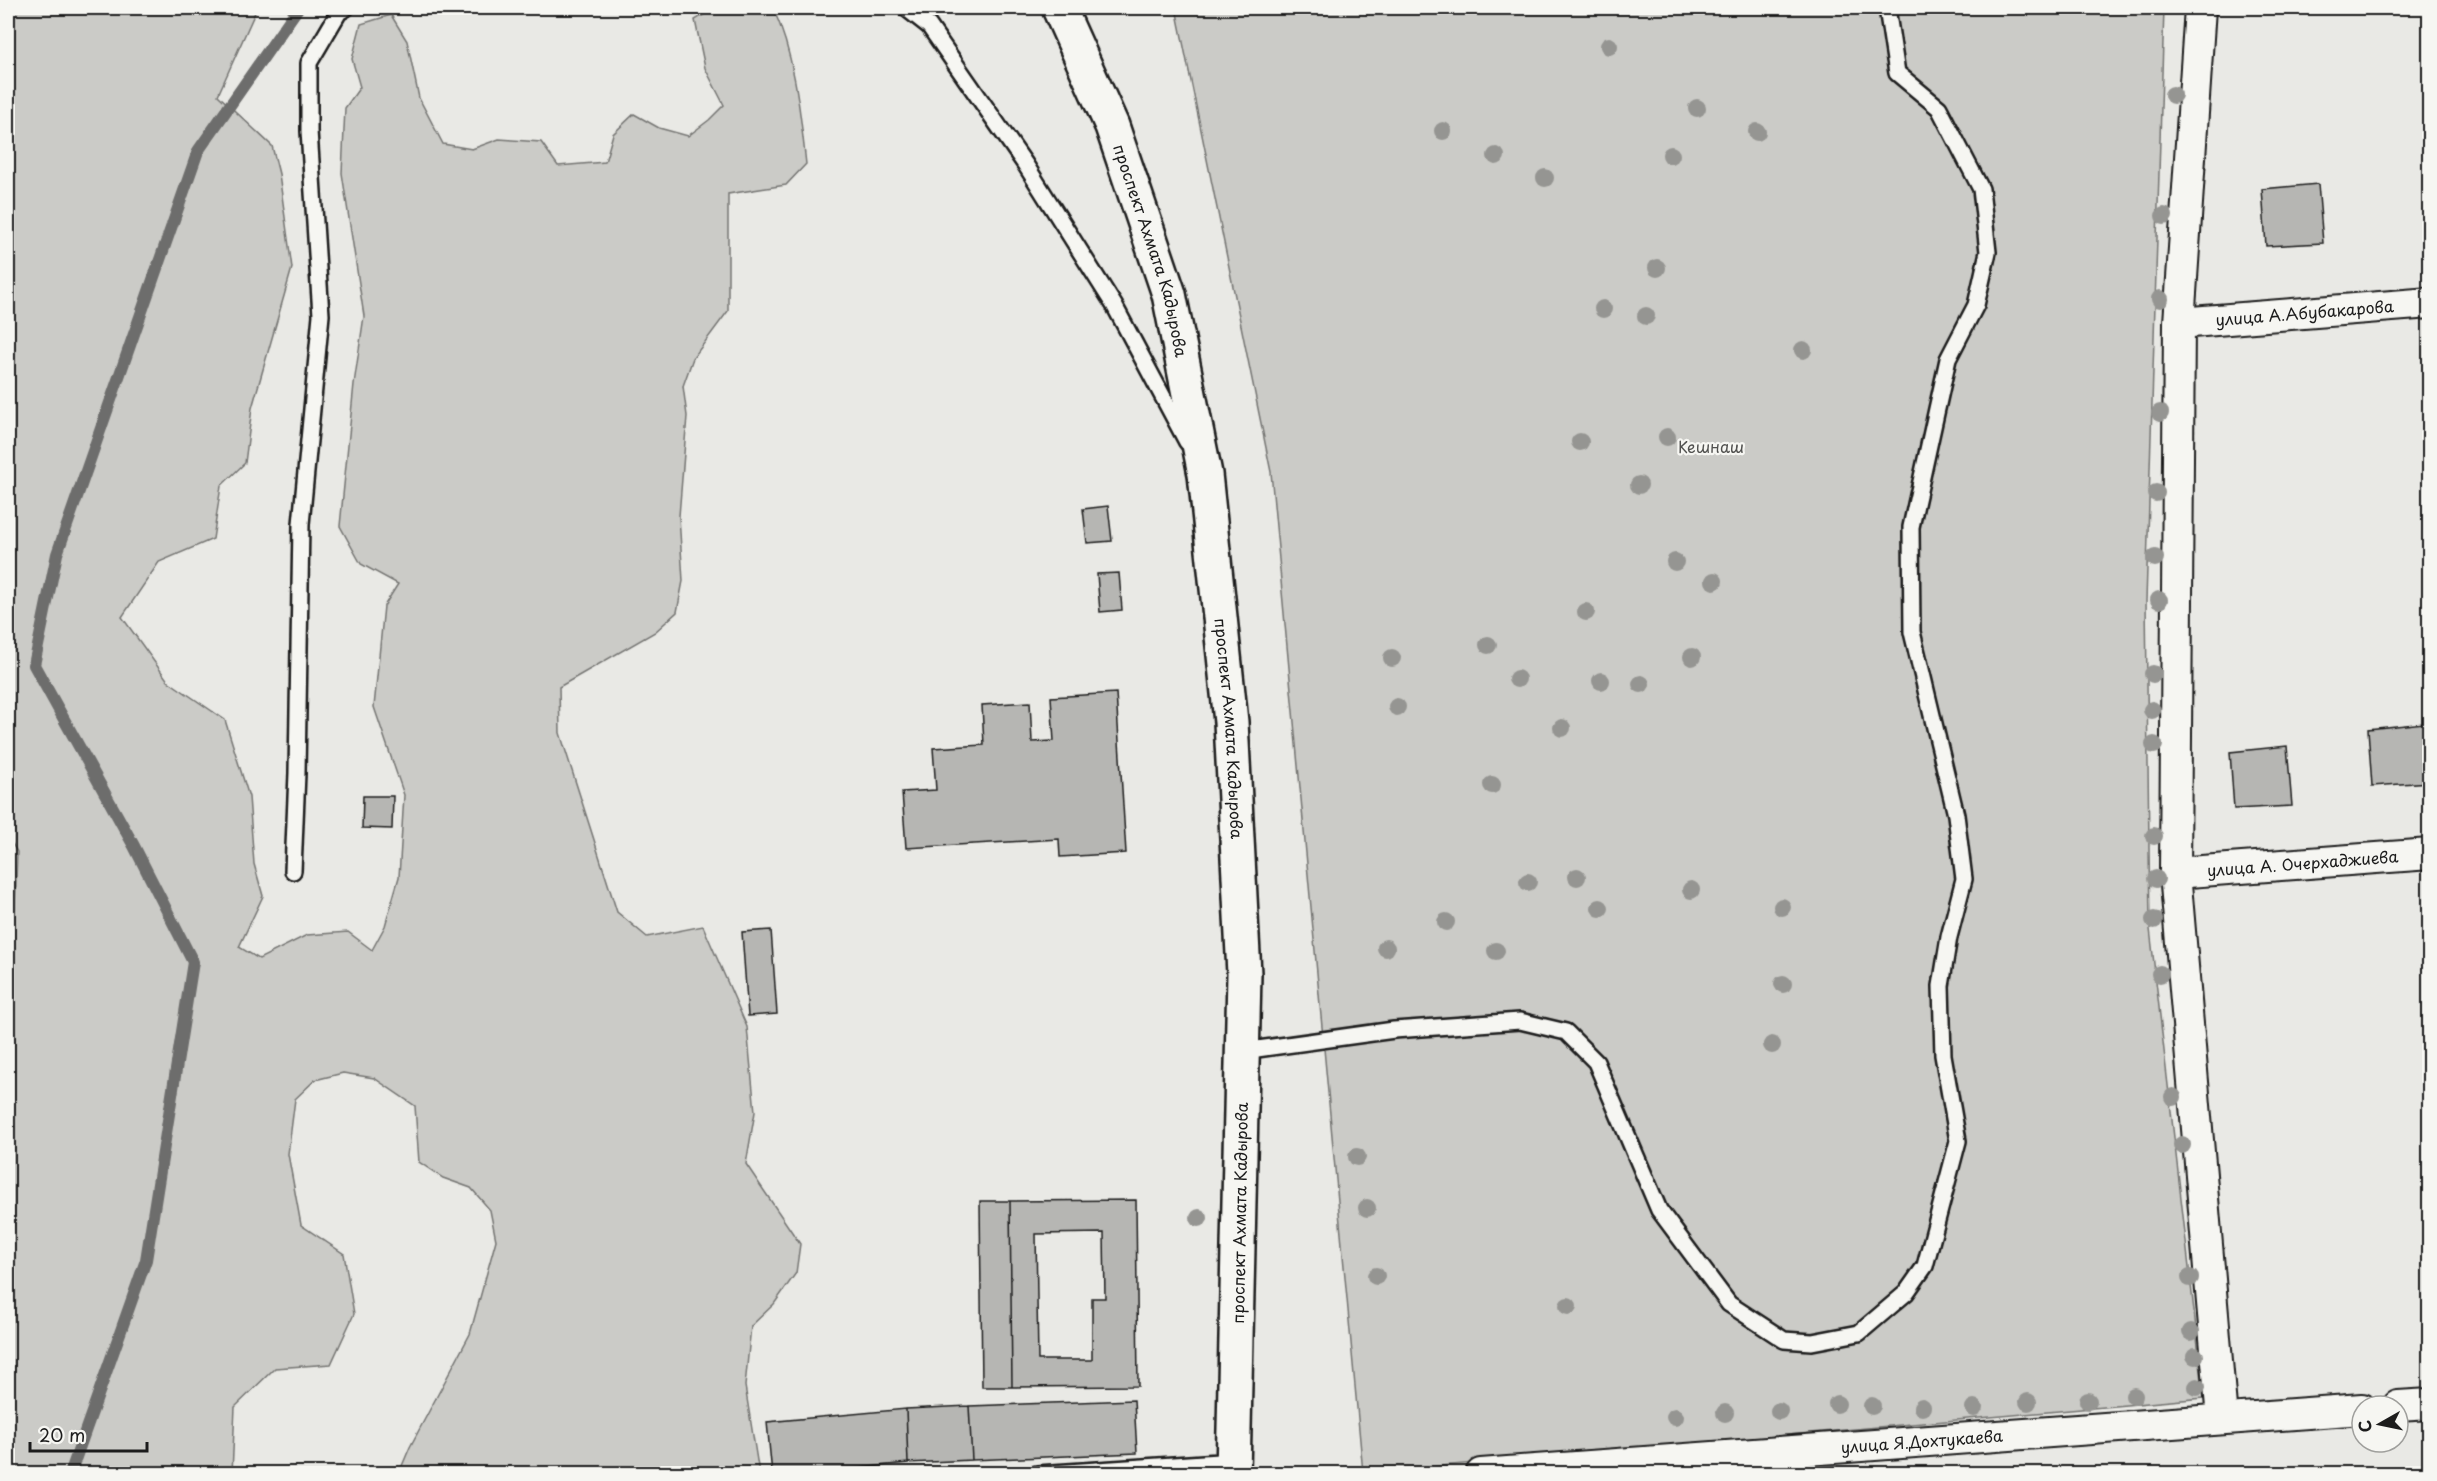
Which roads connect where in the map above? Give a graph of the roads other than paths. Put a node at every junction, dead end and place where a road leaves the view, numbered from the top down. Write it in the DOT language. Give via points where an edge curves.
graph roads {
  1 [pos="346,8"];
  2 [pos="906,8"];
  3 [pos="1059,8"];
  4 [pos="1887,8"];
  5 [pos="2200,8"];
  6 [pos="2430,303"];
  7 [pos="2179,323"];
  8 [pos="1204,474"];
  9 [pos="2430,854"];
  10 [pos="293,871"];
  11 [pos="2175,873"];
  12 [pos="1243,1051"];
  13 [pos="2430,1404"];
  14 [pos="2410,1405"];
  15 [pos="2350,1410"];
  16 [pos="2222,1419"];
  17 [pos="1234,1467"];
  18 [pos="1037,1473"];
  19 [pos="1054,1473"];
  20 [pos="1481,1473"];
  1 -- 10 [label="lane" via="339,12 309,63 309,130 321,315 301,524"];
  2 -- 8 [label="lane" via="929,26 1025,164 1114,305"];
  3 -- 8 [label="main road, проспект Ахмата Кадырова" via="1112,126 1169,294"];
  4 -- 12 [label="lane" via="1897,73 1939,108 1981,189 1988,252 1976,305 1948,360 1911,527 1912,632 1956,815 1964,879 1941,986 1943,1055 1958,1141 1925,1266 1906,1293 1859,1333 1812,1342 1784,1340 1729,1304 1659,1210 1596,1062 1566,1032 1520,1021 1394,1030"];
  5 -- 7 [label="street"];
  6 -- 7 [label="street, улица А.Абубакарова"];
  7 -- 11 [label="street"];
  8 -- 12 [label="main road, проспект Ахмата Кадырова" via="1231,722 1244,974"];
  9 -- 11 [label="street, улица А. Очерхаджиева"];
  11 -- 16 [label="street"];
  12 -- 17 [label="main road, проспект Ахмата Кадырова"];
  13 -- 14 [label="street"];
  15 -- 16 [label="street, улица Я.Дохтукаева"];
  16 -- 20 [label="street, улица Я.Дохтукаева"];
  17 -- 19 [label="lane"];
  18 -- 19 [label="lane"];
}
